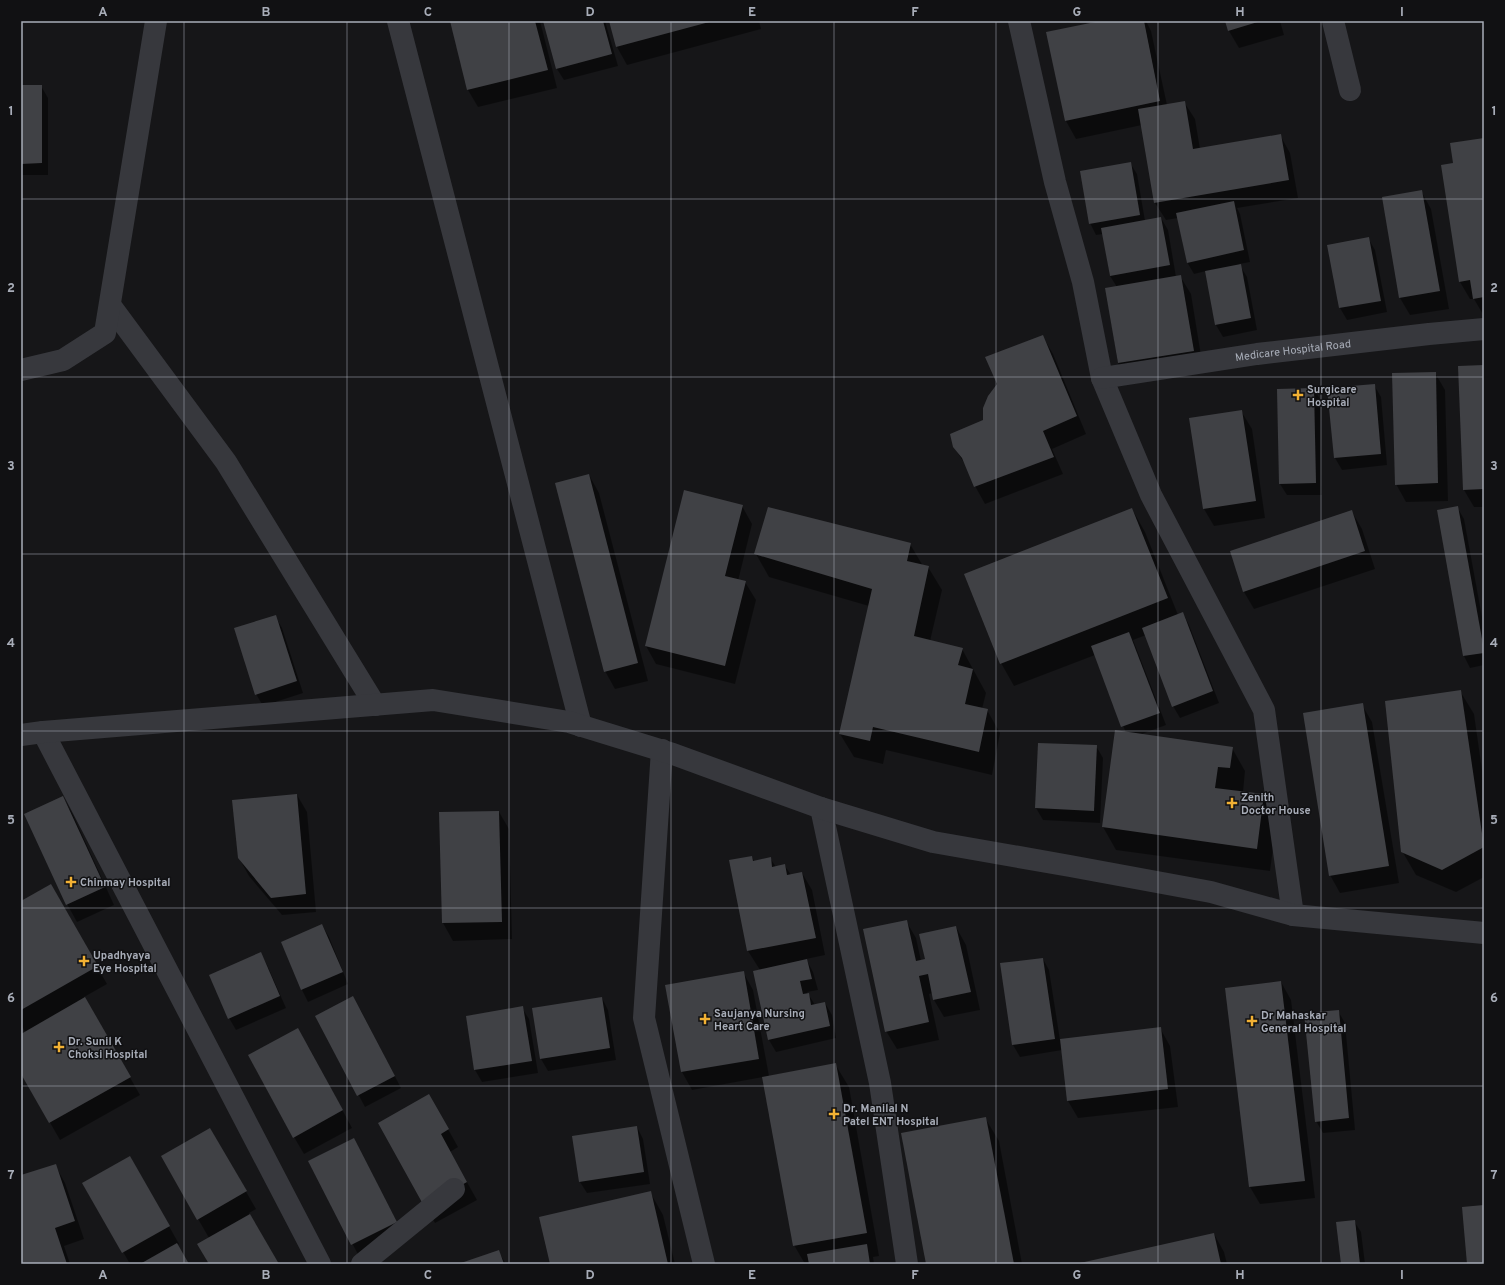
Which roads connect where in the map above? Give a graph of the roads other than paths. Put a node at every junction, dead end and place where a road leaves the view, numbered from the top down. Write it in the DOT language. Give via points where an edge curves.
graph roads {
  1 [pos="156,21"];
  2 [pos="398,21"];
  3 [pos="1019,21"];
  4 [pos="1333,21"];
  5 [pos="1350,90"];
  6 [pos="110,305"];
  7 [pos="1484,328"];
  8 [pos="21,370"];
  9 [pos="1102,378"];
  10 [pos="375,704"];
  11 [pos="581,726"];
  12 [pos="43,732"];
  13 [pos="21,735"];
  14 [pos="662,750"];
  15 [pos="820,808"];
  16 [pos="1293,915"];
  17 [pos="1484,933"];
  18 [pos="454,1190"];
  19 [pos="320,1264"];
  20 [pos="362,1264"];
  21 [pos="704,1264"];
  22 [pos="907,1264"];
  1 -- 6 [label="street"];
  2 -- 11 [label="street"];
  3 -- 9 [label="street" via="1055,182 1083,282"];
  4 -- 5 [label="street"];
  6 -- 8 [label="street" via="105,333 63,360"];
  6 -- 10 [label="street" via="226,462"];
  7 -- 9 [label="street, Medicare Hospital Road" via="1257,354"];
  9 -- 16 [label="street" via="1151,495 1264,710"];
  10 -- 11 [label="street" via="433,700"];
  10 -- 12 [label="street"];
  11 -- 14 [label="street"];
  12 -- 13 [label="street"];
  12 -- 19 [label="street"];
  14 -- 15 [label="street"];
  14 -- 21 [label="street" via="644,1018"];
  15 -- 16 [label="street" via="933,842 1211,892"];
  15 -- 22 [label="street" via="880,1083"];
  16 -- 17 [label="street"];
  18 -- 20 [label="street"];
}
